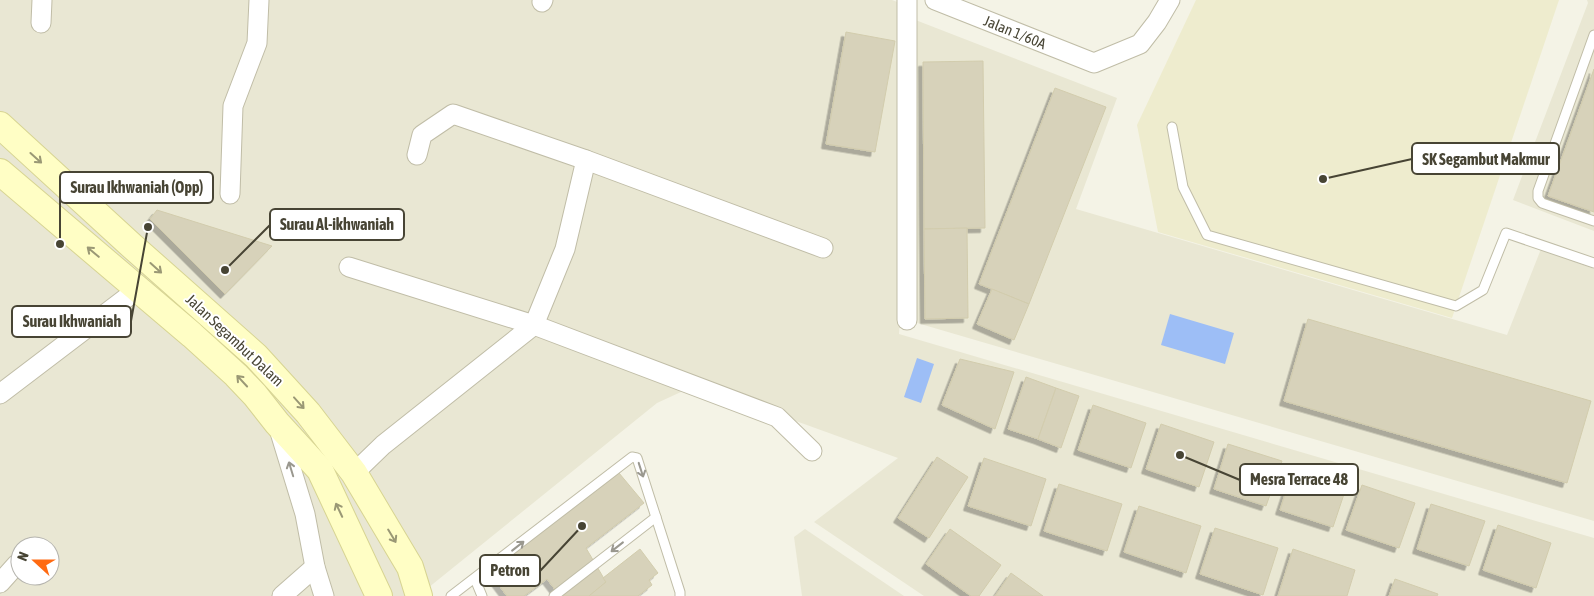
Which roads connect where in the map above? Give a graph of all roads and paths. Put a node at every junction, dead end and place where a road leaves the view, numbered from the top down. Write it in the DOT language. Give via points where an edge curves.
graph roads {
  1 [pos="42,0"];
  2 [pos="259,0"];
  3 [pos="907,0"];
  4 [pos="935,0"];
  5 [pos="1170,0"];
  6 [pos="40,23"];
  7 [pos="1594,35"];
  8 [pos="0,125"];
  9 [pos="1172,127"];
  10 [pos="417,155"];
  11 [pos="586,160"];
  12 [pos="0,172"];
  13 [pos="230,194"];
  14 [pos="1594,221"];
  15 [pos="823,248"];
  16 [pos="1594,263"];
  17 [pos="349,267"];
  18 [pos="138,289"];
  19 [pos="907,320"];
  20 [pos="534,325"];
  21 [pos="0,394"];
  22 [pos="277,423"];
  23 [pos="812,451"];
  24 [pos="354,473"];
  25 [pos="656,517"];
  26 [pos="315,567"];
  27 [pos="10,572"];
  28 [pos="475,579"];
  29 [pos="0,583"];
  30 [pos="282,596"];
  31 [pos="324,596"];
  32 [pos="379,596"];
  33 [pos="419,596"];
  34 [pos="451,596"];
  35 [pos="482,596"];
  36 [pos="554,596"];
  37 [pos="680,596"];
  1 -- 6 [label="street"];
  2 -- 13 [label="street" via="257,43 233,106"];
  3 -- 19 [label="street"];
  4 -- 5 [label="street, Jalan 1/60A" via="1094,63 1140,44"];
  7 -- 14 [label="lane" via="1538,198 1542,203"];
  8 -- 24 [label="street, Jalan Segambut Dalam, one-way" via="256,356 308,413"];
  9 -- 16 [label="lane" via="1184,187 1207,235 1456,306 1483,290 1506,233"];
  10 -- 11 [label="street" via="422,135 453,114"];
  11 -- 15 [label="street"];
  11 -- 20 [label="street" via="565,249"];
  18 -- 12 [label="street, Jalan Segambut Dalam, one-way"];
  17 -- 20 [label="street"];
  18 -- 21 [label="street"];
  22 -- 18 [label="street, Jalan Segambut Dalam, one-way" via="236,375"];
  20 -- 23 [label="street" via="777,417"];
  20 -- 24 [label="street" via="382,445"];
  26 -- 22 [label="street, one-way" via="305,514"];
  32 -- 22 [label="street, Jalan Segambut Dalam, one-way" via="320,470"];
  24 -- 33 [label="street, Jalan Segambut Dalam, one-way" via="410,568"];
  28 -- 25 [label="lane, one-way" via="632,457 637,458"];
  25 -- 36 [label="lane, one-way"];
  25 -- 37 [label="lane"];
  26 -- 30 [label="street"];
  26 -- 31 [label="street"];
  27 -- 29 [label="street"];
  28 -- 34 [label="lane"];
  28 -- 35 [label="lane"];
}
